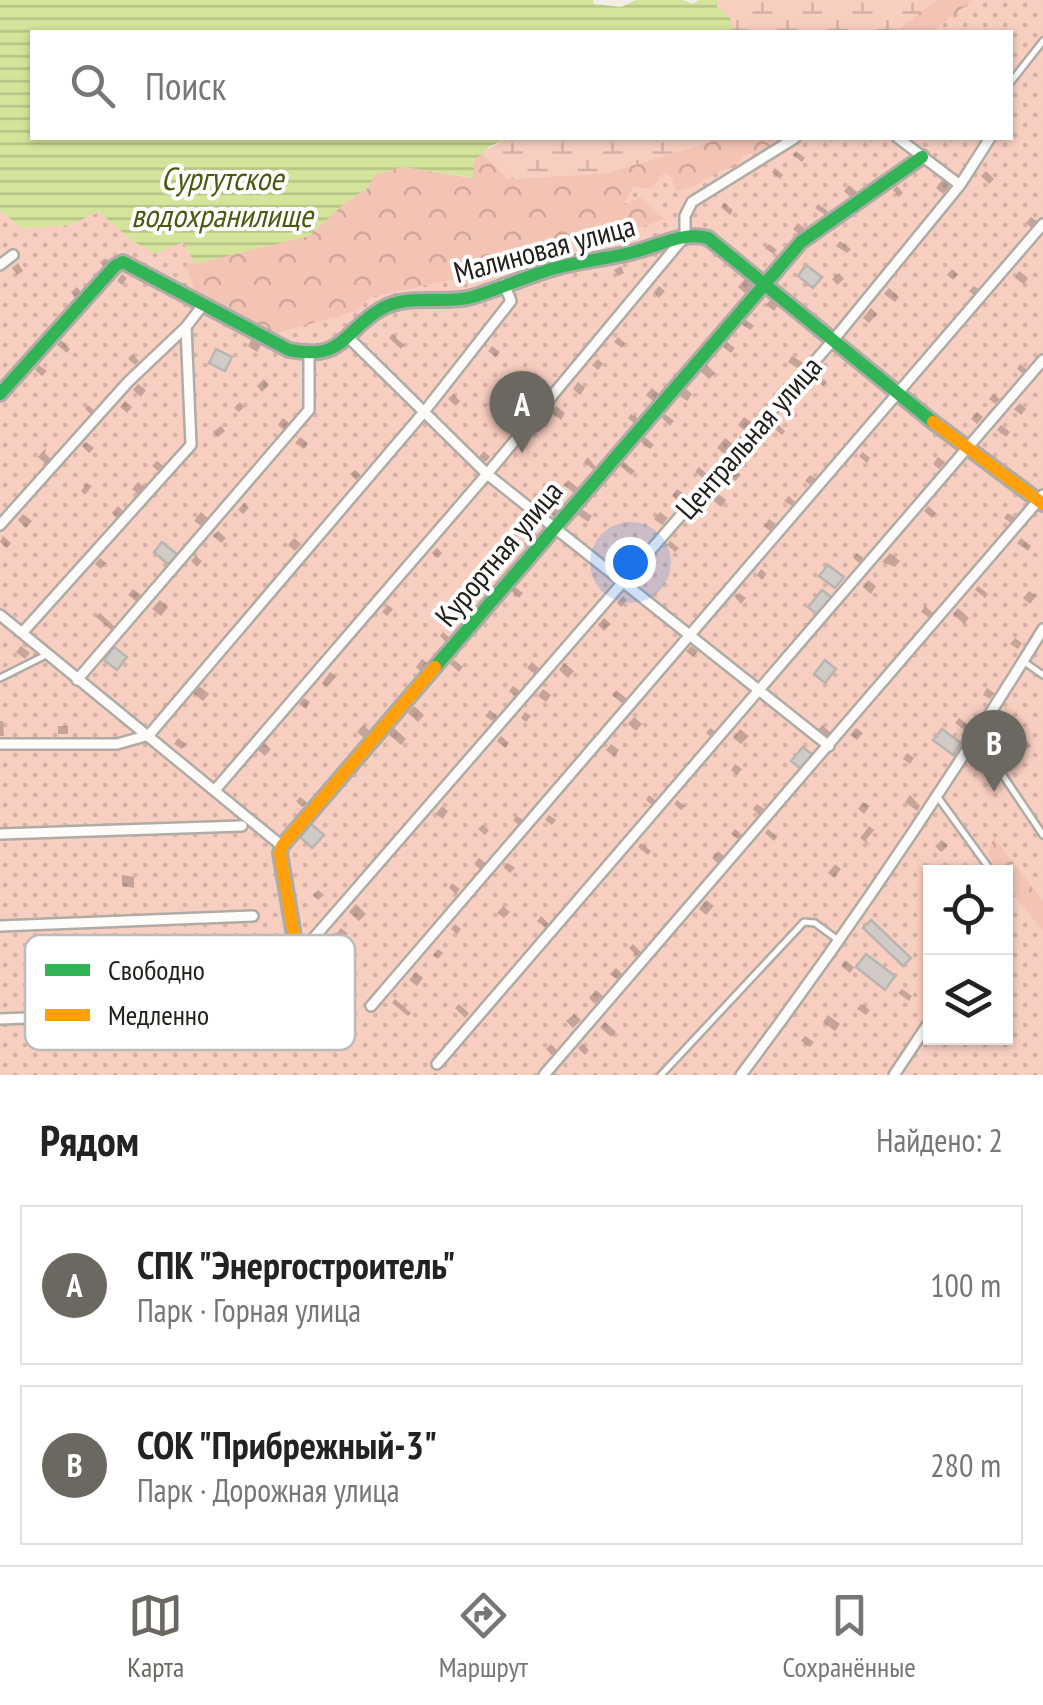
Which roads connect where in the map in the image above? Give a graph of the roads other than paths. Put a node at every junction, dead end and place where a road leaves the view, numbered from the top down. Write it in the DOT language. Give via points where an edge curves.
graph roads {
  1 [pos="1043,41"];
  2 [pos="1013,79"];
  3 [pos="792,140"];
  4 [pos="901,140"];
  5 [pos="989,140"];
  6 [pos="922,157"];
  7 [pos="960,185"];
  8 [pos="1043,224"];
  9 [pos="685,236"];
  10 [pos="13,255"];
  11 [pos="0,265"];
  12 [pos="764,282"];
  13 [pos="504,284"];
  14 [pos="203,306"];
  15 [pos="186,327"];
  16 [pos="349,338"];
  17 [pos="835,338"];
  18 [pos="309,354"];
  19 [pos="1043,360"];
  20 [pos="0,394"];
  21 [pos="900,394"];
  22 [pos="424,412"];
  23 [pos="967,449"];
  24 [pos="486,474"];
  25 [pos="1041,500"];
  26 [pos="0,524"];
  27 [pos="552,528"];
  28 [pos="620,583"];
  29 [pos="0,616"];
  30 [pos="1043,630"];
  31 [pos="22,632"];
  32 [pos="690,638"];
  33 [pos="46,655"];
  34 [pos="1024,661"];
  35 [pos="1043,675"];
  36 [pos="0,678"];
  37 [pos="77,680"];
  38 [pos="759,693"];
  39 [pos="149,735"];
  40 [pos="975,740"];
  41 [pos="0,744"];
  42 [pos="829,746"];
  43 [pos="215,790"];
  44 [pos="936,796"];
  45 [pos="242,826"];
  46 [pos="0,834"];
  47 [pos="1043,834"];
  48 [pos="282,846"];
  49 [pos="987,865"];
  50 [pos="253,916"];
  51 [pos="0,926"];
  52 [pos="294,935"];
  53 [pos="316,935"];
  54 [pos="838,940"];
  55 [pos="372,1006"];
  56 [pos="25,1018"];
  57 [pos="0,1019"];
  58 [pos="923,1032"];
  59 [pos="437,1064"];
  60 [pos="544,1075"];
  61 [pos="661,1075"];
  62 [pos="742,1075"];
  63 [pos="894,1075"];
  1 -- 2 [label="lane"];
  3 -- 9 [label="street" via="692,202"];
  4 -- 6 [label="street"];
  5 -- 7 [label="street, Центральная улица"];
  6 -- 7 [label="street"];
  6 -- 12 [label="street, Курортная улица" via="802,242"];
  7 -- 17 [label="street, Центральная улица"];
  8 -- 21 [label="street"];
  9 -- 12 [label="street" via="708,238"];
  9 -- 13 [label="street, Малиновая улица"];
  9 -- 24 [label="street"];
  10 -- 11 [label="street"];
  12 -- 17 [label="street"];
  12 -- 27 [label="street, Курортная улица"];
  13 -- 16 [label="street, Малиновая улица" via="468,298 402,302 382,309"];
  13 -- 22 [label="street" via="511,301"];
  14 -- 15 [label="street"];
  14 -- 18 [label="street"];
  14 -- 20 [label="street" via="124,262"];
  15 -- 26 [label="street"];
  15 -- 31 [label="street" via="192,445"];
  16 -- 18 [label="street, Малиновая улица"];
  16 -- 22 [label="street"];
  17 -- 21 [label="street"];
  17 -- 28 [label="street, Центральная улица"];
  18 -- 37 [label="street" via="308,410"];
  19 -- 23 [label="street"];
  21 -- 23 [label="street"];
  21 -- 32 [label="street"];
  22 -- 24 [label="street"];
  22 -- 39 [label="street"];
  23 -- 25 [label="street"];
  23 -- 38 [label="street"];
  24 -- 27 [label="street"];
  24 -- 43 [label="street"];
  25 -- 42 [label="street"];
  27 -- 28 [label="street"];
  27 -- 48 [label="street, Курортная улица"];
  28 -- 32 [label="street"];
  28 -- 53 [label="street, Центральная улица"];
  29 -- 31 [label="street"];
  30 -- 34 [label="street"];
  31 -- 33 [label="street"];
  32 -- 38 [label="street"];
  32 -- 55 [label="street"];
  33 -- 36 [label="lane"];
  33 -- 37 [label="street"];
  34 -- 35 [label="lane"];
  34 -- 40 [label="street"];
  37 -- 39 [label="street"];
  38 -- 42 [label="street"];
  38 -- 59 [label="street"];
  39 -- 41 [label="street" via="116,744"];
  39 -- 43 [label="street"];
  40 -- 44 [label="street"];
  40 -- 47 [label="lane"];
  42 -- 60 [label="street"];
  43 -- 48 [label="street"];
  44 -- 49 [label="lane"];
  44 -- 54 [label="street"];
  45 -- 46 [label="street"];
  48 -- 52 [label="street"];
  50 -- 51 [label="street"];
  54 -- 61 [label="lane" via="804,922"];
  54 -- 62 [label="street"];
  56 -- 57 [label="street"];
  58 -- 63 [label="street"];
}
